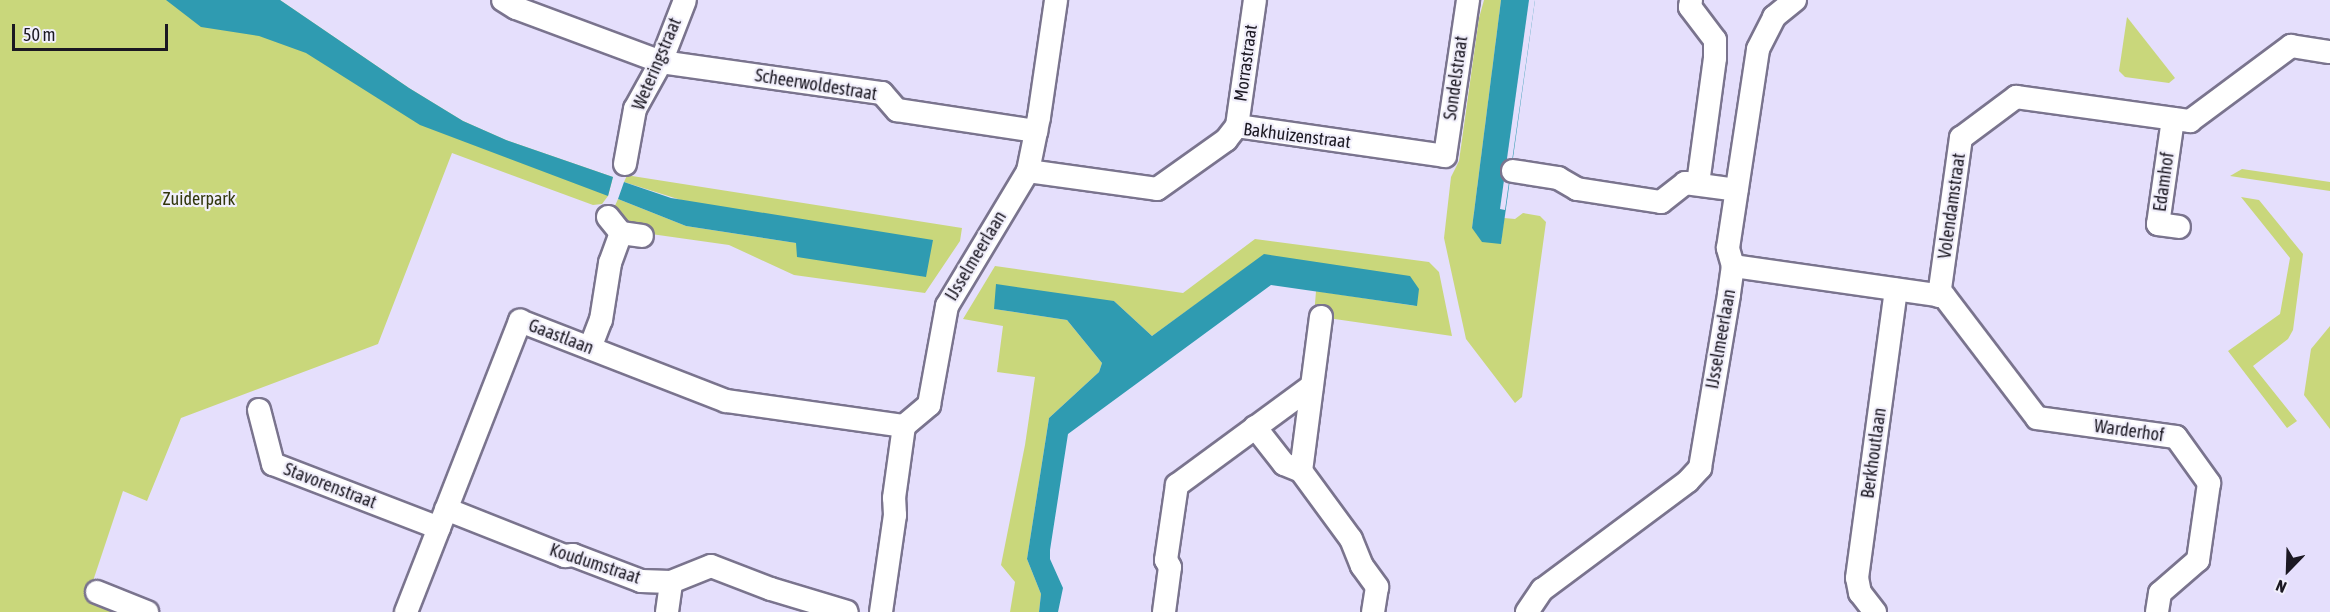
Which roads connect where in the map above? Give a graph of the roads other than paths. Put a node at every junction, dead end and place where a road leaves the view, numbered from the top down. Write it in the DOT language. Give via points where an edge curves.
graph roads {
  1 [pos="503,0"];
  2 [pos="685,0"];
  3 [pos="1056,0"];
  4 [pos="1255,0"];
  5 [pos="1468,0"];
  6 [pos="1691,0"];
  7 [pos="1783,4"];
  8 [pos="2330,52"];
  9 [pos="660,62"];
  10 [pos="2173,119"];
  11 [pos="1237,126"];
  12 [pos="1036,131"];
  13 [pos="1445,156"];
  14 [pos="625,165"];
  15 [pos="1028,171"];
  16 [pos="1513,171"];
  17 [pos="1698,184"];
  18 [pos="1737,190"];
  19 [pos="2179,227"];
  20 [pos="624,229"];
  21 [pos="1733,266"];
  22 [pos="1896,290"];
  23 [pos="1939,296"];
  24 [pos="1321,317"];
  25 [pos="590,348"];
  26 [pos="1312,386"];
  27 [pos="259,410"];
  28 [pos="904,426"];
  29 [pos="1255,427"];
  30 [pos="1301,471"];
  31 [pos="443,518"];
  32 [pos="670,582"];
  33 [pos="96,592"];
  34 [pos="147,612"];
  35 [pos="406,612"];
  36 [pos="667,612"];
  37 [pos="847,612"];
  38 [pos="881,612"];
  39 [pos="1164,612"];
  40 [pos="1373,612"];
  41 [pos="1527,612"];
  42 [pos="1875,612"];
  43 [pos="2157,612"];
  1 -- 9 [label="street, Scheerwoldestraat"];
  2 -- 9 [label="street, Weteringstraat"];
  3 -- 12 [label="street, IJsselmeerlaan"];
  4 -- 11 [label="street, Morrastraat"];
  5 -- 13 [label="street, Sondelstraat"];
  6 -- 17 [label="street" via="1690,7 1715,40 1716,58"];
  7 -- 18 [label="street, IJsselmeerlaan" via="1769,23 1758,49"];
  8 -- 10 [label="street, Volendamstraat" via="2291,46 2190,121"];
  9 -- 12 [label="street, Scheerwoldestraat" via="882,93 897,110"];
  9 -- 14 [label="street, Weteringstraat" via="635,109"];
  10 -- 19 [label="street, Edamhof" via="2158,224"];
  10 -- 23 [label="street, Volendamstraat" via="2016,97 1975,127 1961,138"];
  11 -- 13 [label="street, Bakhuizenstraat"];
  11 -- 15 [label="street, Bakhuizenstraat" via="1226,140 1157,189"];
  12 -- 15 [label="street, IJsselmeerlaan"];
  15 -- 28 [label="street, IJsselmeerlaan" via="946,306 930,405"];
  16 -- 17 [label="street" via="1558,178 1577,189 1661,201 1685,183"];
  17 -- 18 [label="street"];
  18 -- 21 [label="street, IJsselmeerlaan" via="1728,248"];
  20 -- 25 [label="street" via="610,263 601,320"];
  21 -- 22 [label="street"];
  21 -- 41 [label="street, IJsselmeerlaan" via="1700,468 1542,590"];
  22 -- 23 [label="street"];
  22 -- 42 [label="street, Berkhoutlaan" via="1857,578 1860,593"];
  23 -- 43 [label="street, Warderhof" via="1944,296 2037,418 2176,437 2209,483 2198,560 2160,593"];
  24 -- 26 [label="street"];
  25 -- 28 [label="street, Gaastlaan" via="726,401"];
  25 -- 31 [label="street, Gaastlaan" via="520,321"];
  26 -- 29 [label="street"];
  26 -- 30 [label="street"];
  27 -- 31 [label="street, Stavorenstraat" via="273,464"];
  28 -- 38 [label="street"];
  29 -- 30 [label="street" via="1284,464"];
  29 -- 39 [label="street" via="1177,485 1166,560 1170,567"];
  30 -- 40 [label="street" via="1351,539 1362,566 1377,587"];
  31 -- 32 [label="street, Koudumstraat" via="565,556 573,555 641,581"];
  31 -- 35 [label="street, Gaastlaan"];
  32 -- 36 [label="street"];
  32 -- 37 [label="street, Koudumstraat" via="711,566"];
  33 -- 34 [label="street"];
}
